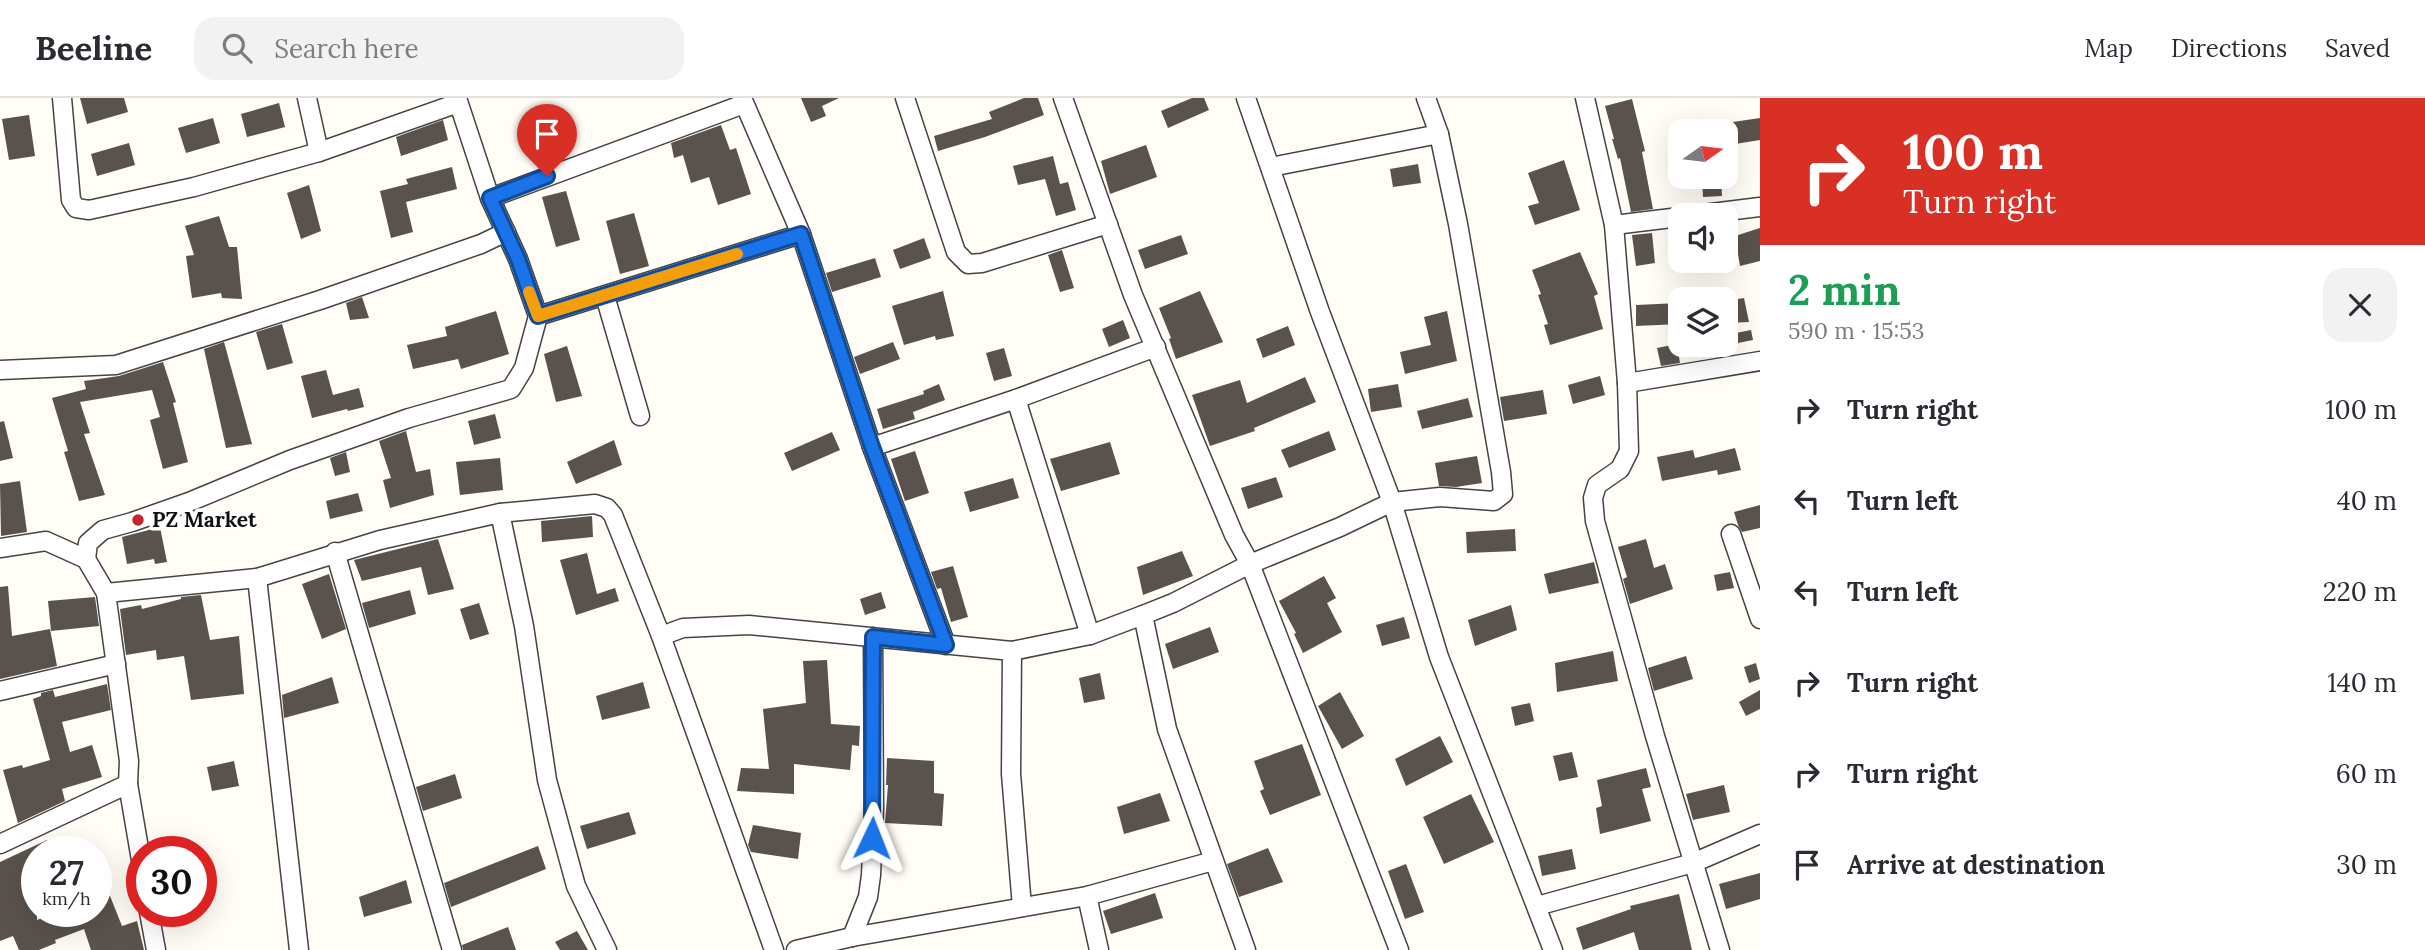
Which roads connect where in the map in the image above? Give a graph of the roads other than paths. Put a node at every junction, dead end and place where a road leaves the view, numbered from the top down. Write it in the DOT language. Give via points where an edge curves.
graph roads {
  1 [pos="62,98"];
  2 [pos="307,98"];
  3 [pos="905,98"];
  4 [pos="1063,98"];
  5 [pos="1247,98"];
  6 [pos="1426,98"];
  7 [pos="457,100"];
  8 [pos="1591,100"];
  9 [pos="743,101"];
  10 [pos="1439,134"];
  11 [pos="319,152"];
  12 [pos="1271,167"];
  13 [pos="490,198"];
  14 [pos="1760,207"];
  15 [pos="1738,210"];
  16 [pos="1668,218"];
  17 [pos="1108,224"];
  18 [pos="1614,225"];
  19 [pos="506,232"];
  20 [pos="801,234"];
  21 [pos="605,296"];
  22 [pos="538,316"];
  23 [pos="1156,347"];
  24 [pos="1760,361"];
  25 [pos="0,370"];
  26 [pos="1627,383"];
  27 [pos="1016,399"];
  28 [pos="640,416"];
  29 [pos="872,447"];
  30 [pos="1392,502"];
  31 [pos="500,513"];
  32 [pos="1731,534"];
  33 [pos="0,548"];
  34 [pos="335,552"];
  35 [pos="86,559"];
  36 [pos="1250,564"];
  37 [pos="257,578"];
  38 [pos="106,593"];
  39 [pos="1143,615"];
  40 [pos="1760,619"];
  41 [pos="1090,635"];
  42 [pos="661,636"];
  43 [pos="873,637"];
  44 [pos="946,645"];
  45 [pos="1012,651"];
  46 [pos="116,664"];
  47 [pos="0,691"];
  48 [pos="128,784"];
  49 [pos="1760,834"];
  50 [pos="137,836"];
  51 [pos="0,844"];
  52 [pos="1213,861"];
  53 [pos="1693,863"];
  54 [pos="1087,896"];
  55 [pos="1538,906"];
  56 [pos="1022,907"];
  57 [pos="152,927"];
  58 [pos="852,937"];
  59 [pos="156,950"];
  60 [pos="299,950"];
  61 [pos="452,950"];
  62 [pos="607,950"];
  63 [pos="774,950"];
  64 [pos="796,950"];
  65 [pos="1099,950"];
  66 [pos="1246,950"];
  67 [pos="1399,950"];
  68 [pos="1553,950"];
  69 [pos="1720,950"];
  1 -- 11 [label="street" via="71,200 76,208 89,210 194,187"];
  2 -- 11 [label="street"];
  3 -- 17 [label="street" via="956,252 968,264"];
  4 -- 17 [label="street"];
  5 -- 12 [label="street"];
  6 -- 10 [label="street"];
  7 -- 11 [label="street"];
  7 -- 13 [label="street"];
  8 -- 18 [label="street"];
  9 -- 13 [label="street"];
  9 -- 20 [label="street"];
  10 -- 12 [label="street"];
  10 -- 30 [label="street" via="1503,494 1494,501 1440,498"];
  12 -- 30 [label="street"];
  13 -- 19 [label="street"];
  14 -- 15 [label="street"];
  16 -- 18 [label="street"];
  17 -- 23 [label="street"];
  18 -- 26 [label="street"];
  19 -- 22 [label="street"];
  19 -- 25 [label="street" via="320,300 116,366"];
  20 -- 21 [label="street"];
  20 -- 29 [label="street"];
  21 -- 22 [label="street"];
  21 -- 28 [label="street"];
  22 -- 35 [label="street" via="524,368 511,389 409,418 103,530 88,543"];
  23 -- 27 [label="street"];
  23 -- 36 [label="street"];
  24 -- 26 [label="street"];
  26 -- 53 [label="street" via="1629,451 1620,469 1597,485 1595,521"];
  27 -- 29 [label="street"];
  27 -- 41 [label="street"];
  29 -- 44 [label="street"];
  30 -- 36 [label="street"];
  30 -- 55 [label="street" via="1439,657"];
  31 -- 34 [label="street"];
  31 -- 42 [label="street" via="595,504 607,508"];
  31 -- 62 [label="street" via="524,626 547,780 576,886"];
  32 -- 40 [label="street"];
  33 -- 35 [label="street" via="46,541"];
  34 -- 37 [label="street"];
  34 -- 61 [label="street"];
  35 -- 38 [label="street"];
  36 -- 39 [label="street"];
  36 -- 67 [label="street"];
  37 -- 38 [label="street"];
  37 -- 60 [label="street"];
  38 -- 46 [label="street"];
  39 -- 41 [label="street"];
  39 -- 52 [label="street" via="1167,729"];
  41 -- 45 [label="street"];
  42 -- 43 [label="street" via="683,628 749,625"];
  42 -- 63 [label="street"];
  43 -- 44 [label="street"];
  43 -- 58 [label="street" via="871,876"];
  44 -- 45 [label="street"];
  45 -- 56 [label="street" via="1011,774"];
  46 -- 47 [label="street"];
  46 -- 48 [label="street"];
  48 -- 50 [label="street"];
  48 -- 51 [label="street"];
  49 -- 53 [label="street"];
  52 -- 54 [label="street"];
  52 -- 66 [label="street"];
  53 -- 55 [label="street"];
  53 -- 69 [label="street"];
  54 -- 56 [label="street"];
  54 -- 65 [label="street"];
  55 -- 68 [label="street"];
  56 -- 58 [label="street"];
  57 -- 59 [label="street"];
  58 -- 64 [label="street"];
}
